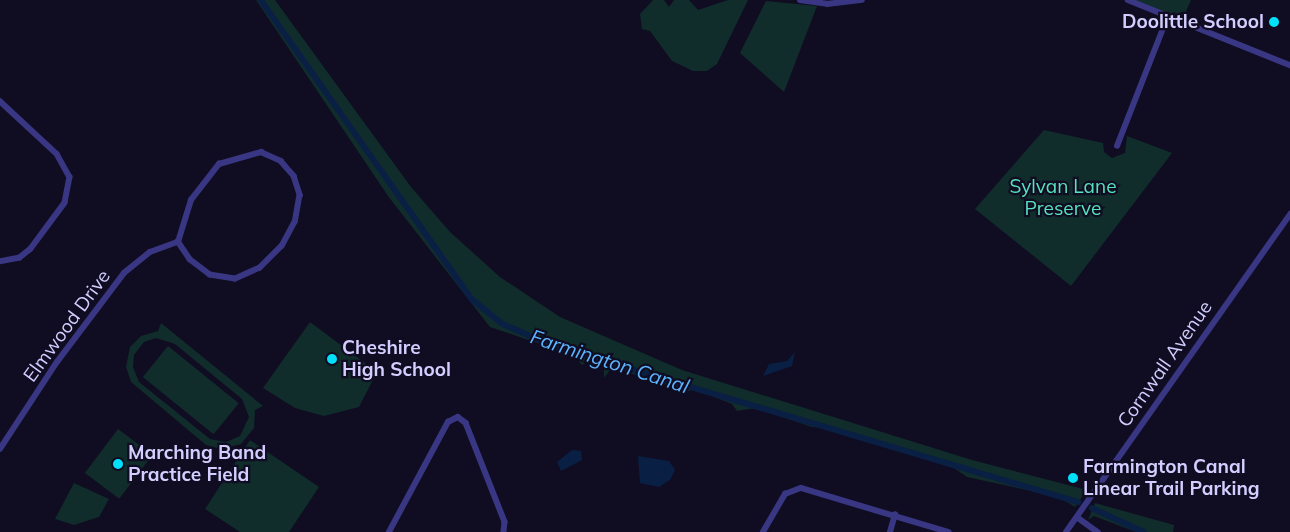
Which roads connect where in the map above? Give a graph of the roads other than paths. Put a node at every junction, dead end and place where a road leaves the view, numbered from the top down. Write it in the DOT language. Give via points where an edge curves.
graph roads {
  1 [pos="800,0"];
  2 [pos="862,0"];
  3 [pos="1128,0"];
  4 [pos="1168,16"];
  5 [pos="1290,65"];
  6 [pos="0,101"];
  7 [pos="1117,146"];
  8 [pos="1290,214"];
  9 [pos="178,242"];
  10 [pos="0,262"];
  11 [pos="0,436"];
  12 [pos="6,440"];
  13 [pos="0,450"];
  14 [pos="895,515"];
  15 [pos="1077,517"];
  16 [pos="389,532"];
  17 [pos="504,532"];
  18 [pos="763,532"];
  19 [pos="890,532"];
  20 [pos="949,532"];
  21 [pos="1066,532"];
  22 [pos="1098,532"];
  1 -- 2 [label="street" via="827,4"];
  3 -- 4 [label="street"];
  4 -- 5 [label="street"];
  4 -- 7 [label="street"];
  6 -- 10 [label="street" via="57,154 70,177 65,203 32,249 20,258"];
  8 -- 15 [label="street, Cornwall Avenue"];
  9 -- 9 [label="street" via="190,260 210,275 235,279 260,268 282,246 295,222 300,195 294,176 281,161 260,152 219,164 191,200"];
  9 -- 12 [label="street, Elmwood Drive" via="150,252 124,273 57,362"];
  11 -- 12 [label="street"];
  12 -- 13 [label="street, Elmwood Drive"];
  14 -- 18 [label="street" via="800,488 785,494"];
  14 -- 19 [label="street"];
  14 -- 20 [label="street"];
  15 -- 21 [label="street, Cornwall Avenue"];
  15 -- 22 [label="street"];
  16 -- 17 [label="street" via="448,422 458,417 466,423 505,522"];
}
